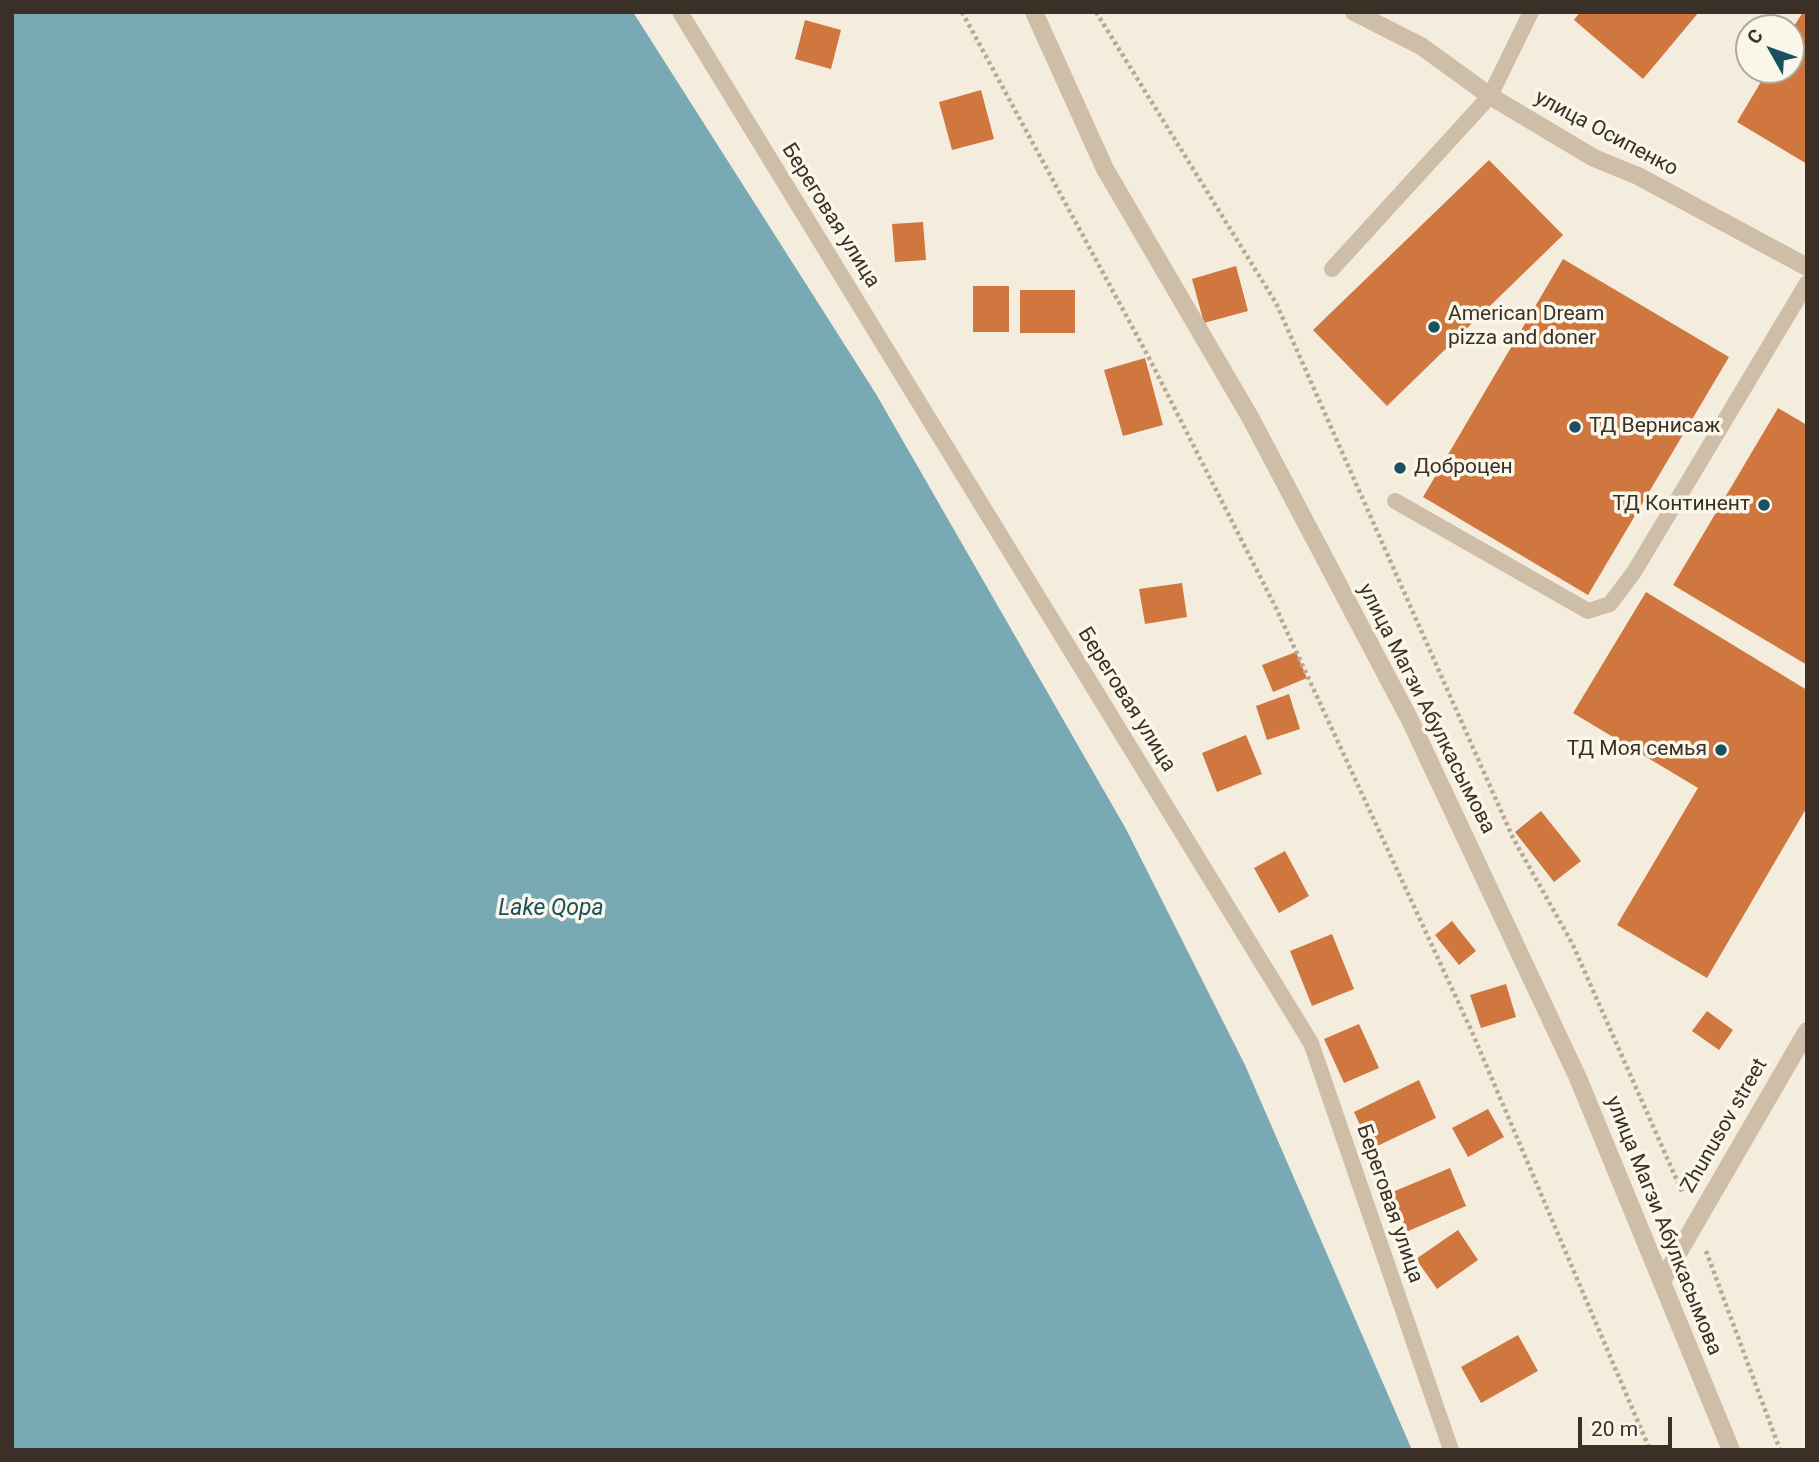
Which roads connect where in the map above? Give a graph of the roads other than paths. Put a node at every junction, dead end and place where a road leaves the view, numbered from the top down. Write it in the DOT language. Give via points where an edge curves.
graph roads {
  1 [pos="680,12"];
  2 [pos="1034,12"];
  3 [pos="1354,12"];
  4 [pos="1531,12"];
  5 [pos="1490,96"];
  6 [pos="1807,267"];
  7 [pos="1332,269"];
  8 [pos="1807,283"];
  9 [pos="1395,501"];
  10 [pos="1807,1031"];
  11 [pos="1662,1281"];
  12 [pos="1451,1450"];
  13 [pos="1731,1450"];
  1 -- 12 [label="lane, Береговая улица" via="1311,1043"];
  2 -- 11 [label="street, улица Магзи Абулкасымова" via="1105,169 1250,416 1410,720 1578,1079"];
  3 -- 5 [label="street, улица Осипенко" via="1421,46"];
  4 -- 5 [label="lane"];
  5 -- 6 [label="street, улица Осипенко" via="1594,158 1638,176"];
  5 -- 7 [label="lane"];
  8 -- 9 [label="lane" via="1634,572 1610,604 1588,611"];
  10 -- 11 [label="street, Zhunusov street"];
  11 -- 13 [label="street, улица Магзи Абулкасымова"];
}
